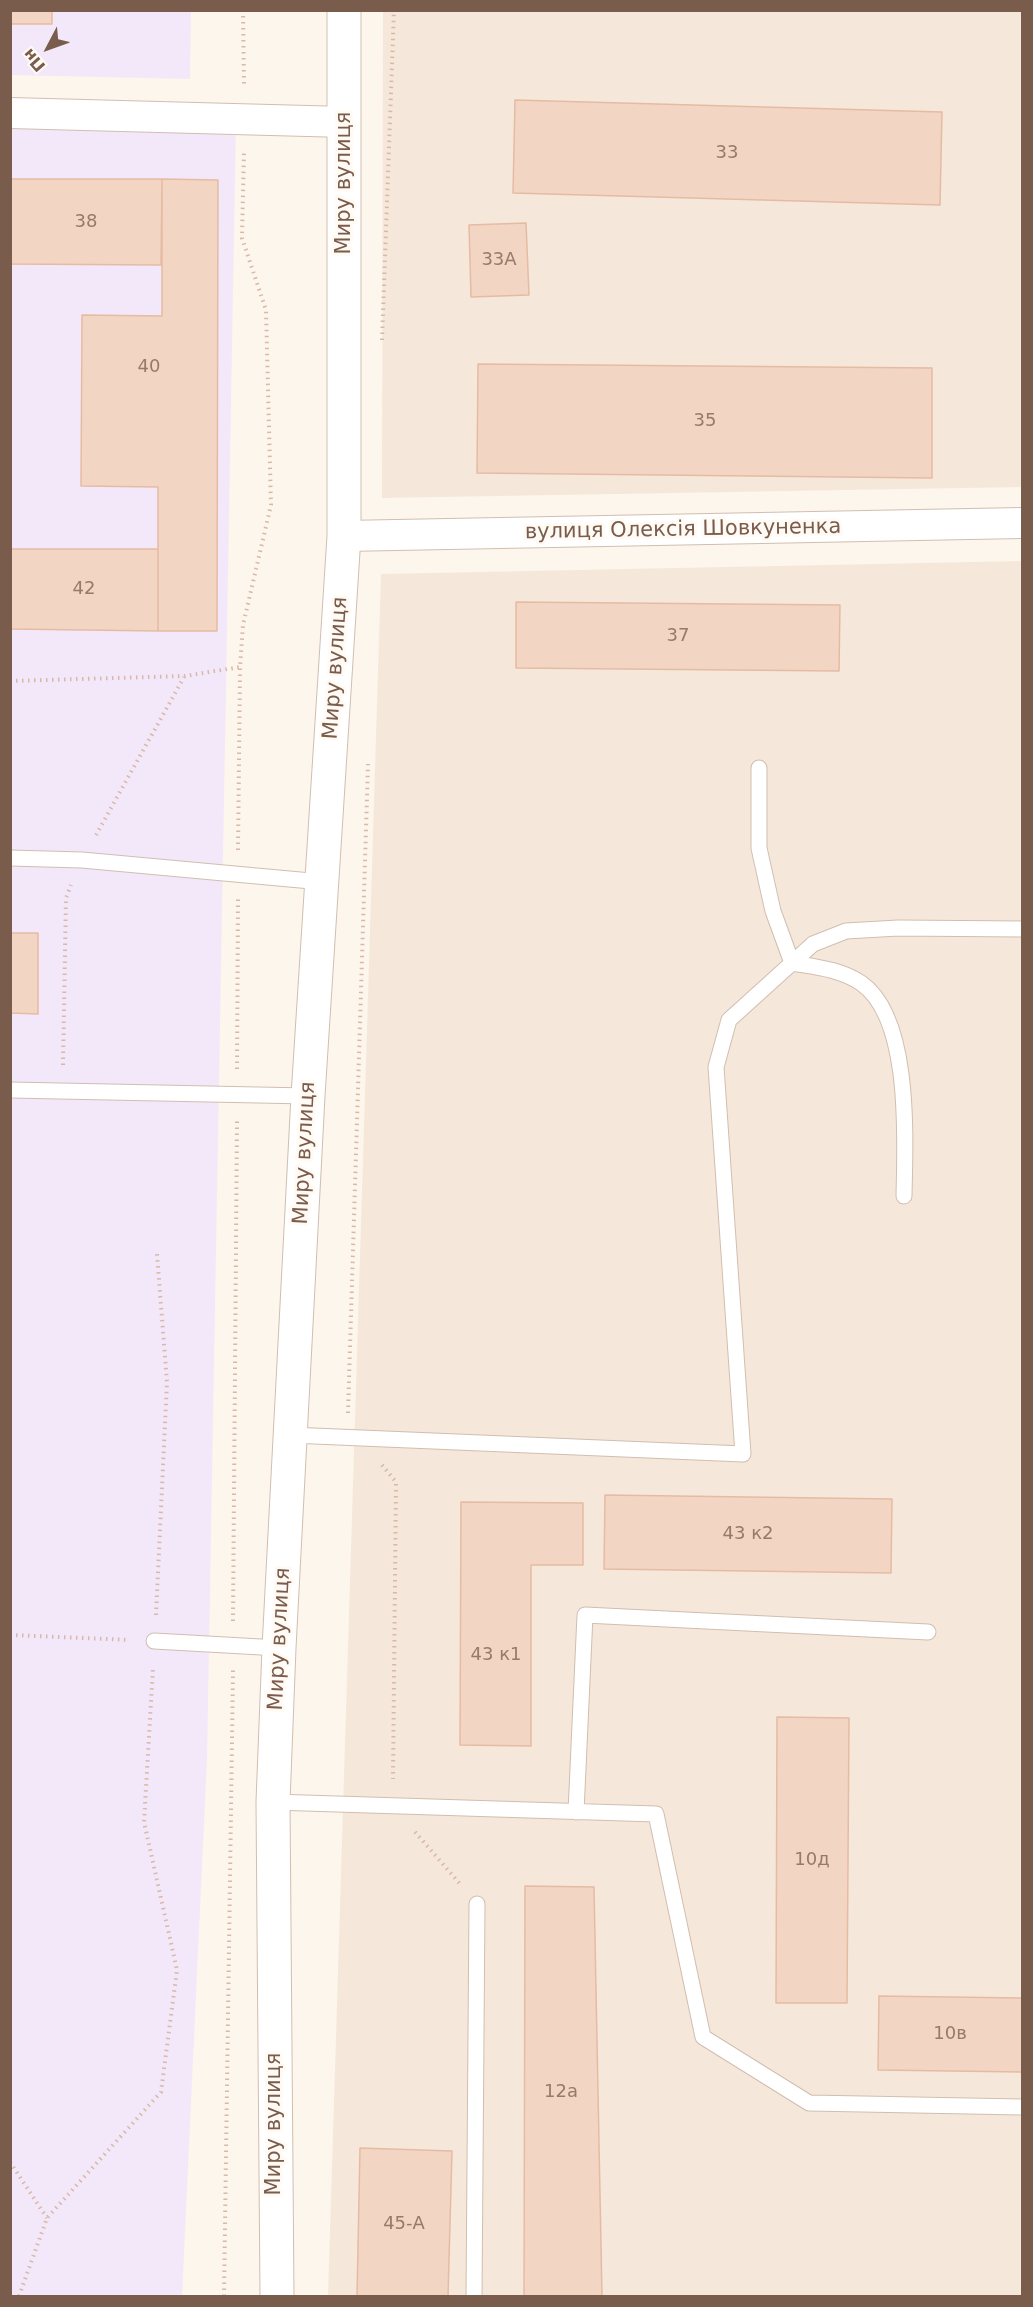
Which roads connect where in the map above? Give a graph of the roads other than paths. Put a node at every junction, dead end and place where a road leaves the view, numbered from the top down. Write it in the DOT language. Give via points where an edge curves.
graph roads {
  1 [pos="344,10"];
  2 [pos="10,113"];
  3 [pos="345,122"];
  4 [pos="1023,523"];
  5 [pos="344,536"];
  6 [pos="759,768"];
  7 [pos="10,858"];
  8 [pos="322,882"];
  9 [pos="1023,929"];
  10 [pos="792,963"];
  11 [pos="10,1090"];
  12 [pos="308,1096"];
  13 [pos="904,1196"];
  14 [pos="290,1435"];
  15 [pos="928,1632"];
  16 [pos="154,1641"];
  17 [pos="279,1648"];
  18 [pos="273,1802"];
  19 [pos="576,1812"];
  20 [pos="477,1904"];
  21 [pos="1023,2107"];
  22 [pos="277,2296"];
  23 [pos="474,2296"];
  1 -- 3 [label="street, Миру вулиця"];
  2 -- 3 [label="street"];
  3 -- 5 [label="street, Миру вулиця"];
  4 -- 5 [label="street, вулиця Олексія Шовкуненка"];
  5 -- 8 [label="street, Миру вулиця"];
  6 -- 10 [label="lane" via="759,848 773,911"];
  7 -- 8 [label="lane" via="82,860"];
  8 -- 12 [label="street, Миру вулиця"];
  9 -- 10 [label="lane" via="846,931 813,944"];
  10 -- 13 [label="lane" via="842,972 864,985 882,1007 896,1044 905,1106"];
  10 -- 14 [label="lane" via="729,1020 716,1067 743,1454"];
  11 -- 12 [label="lane"];
  12 -- 14 [label="street, Миру вулиця"];
  14 -- 17 [label="street, Миру вулиця"];
  15 -- 19 [label="lane" via="585,1615"];
  16 -- 17 [label="lane"];
  17 -- 18 [label="street, Миру вулиця"];
  18 -- 19 [label="lane"];
  18 -- 22 [label="street, Миру вулиця"];
  19 -- 21 [label="lane" via="656,1814 703,2037 809,2103"];
  20 -- 23 [label="lane"];
}
